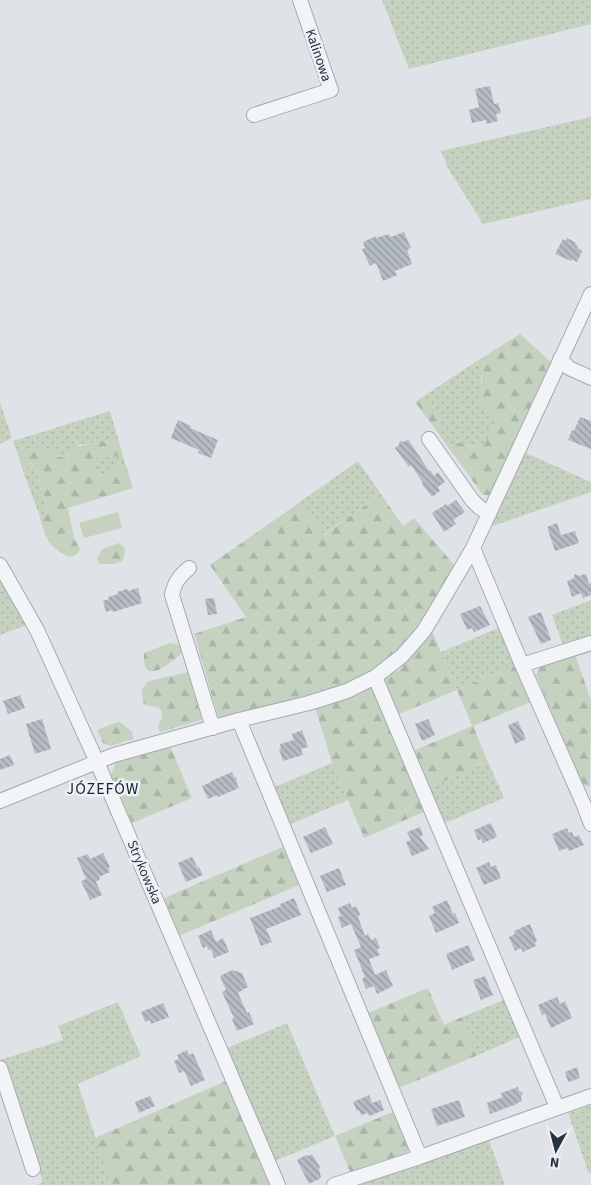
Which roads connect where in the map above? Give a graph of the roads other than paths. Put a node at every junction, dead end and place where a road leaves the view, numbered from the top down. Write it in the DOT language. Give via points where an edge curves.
graph roads {
  1 [pos="300,0"];
  2 [pos="254,116"];
  3 [pos="591,294"];
  4 [pos="560,359"];
  5 [pos="591,378"];
  6 [pos="430,439"];
  7 [pos="489,514"];
  8 [pos="472,548"];
  9 [pos="0,566"];
  10 [pos="189,568"];
  11 [pos="591,643"];
  12 [pos="522,665"];
  13 [pos="374,677"];
  14 [pos="239,720"];
  15 [pos="213,728"];
  16 [pos="97,762"];
  17 [pos="0,801"];
  18 [pos="587,801"];
  19 [pos="591,824"];
  20 [pos="0,1068"];
  21 [pos="591,1096"];
  22 [pos="557,1107"];
  23 [pos="420,1157"];
  24 [pos="33,1169"];
  25 [pos="278,1185"];
  26 [pos="334,1185"];
  1 -- 2 [label="street, Kalinowa" via="331,90"];
  3 -- 4 [label="street"];
  4 -- 5 [label="street" via="569,368"];
  4 -- 7 [label="street"];
  6 -- 7 [label="street" via="472,500"];
  7 -- 8 [label="street"];
  8 -- 12 [label="street"];
  8 -- 13 [label="street" via="423,632 402,656"];
  9 -- 16 [label="street, Strykowska" via="37,630"];
  10 -- 15 [label="street" via="177,580 172,595"];
  11 -- 12 [label="street"];
  12 -- 18 [label="street"];
  13 -- 14 [label="street" via="347,691"];
  13 -- 22 [label="street"];
  14 -- 15 [label="street"];
  14 -- 23 [label="street"];
  15 -- 16 [label="street"];
  16 -- 17 [label="street"];
  16 -- 25 [label="street, Strykowska"];
  18 -- 19 [label="street"];
  20 -- 24 [label="street"];
  21 -- 22 [label="street"];
  22 -- 23 [label="street"];
  23 -- 26 [label="street"];
}
